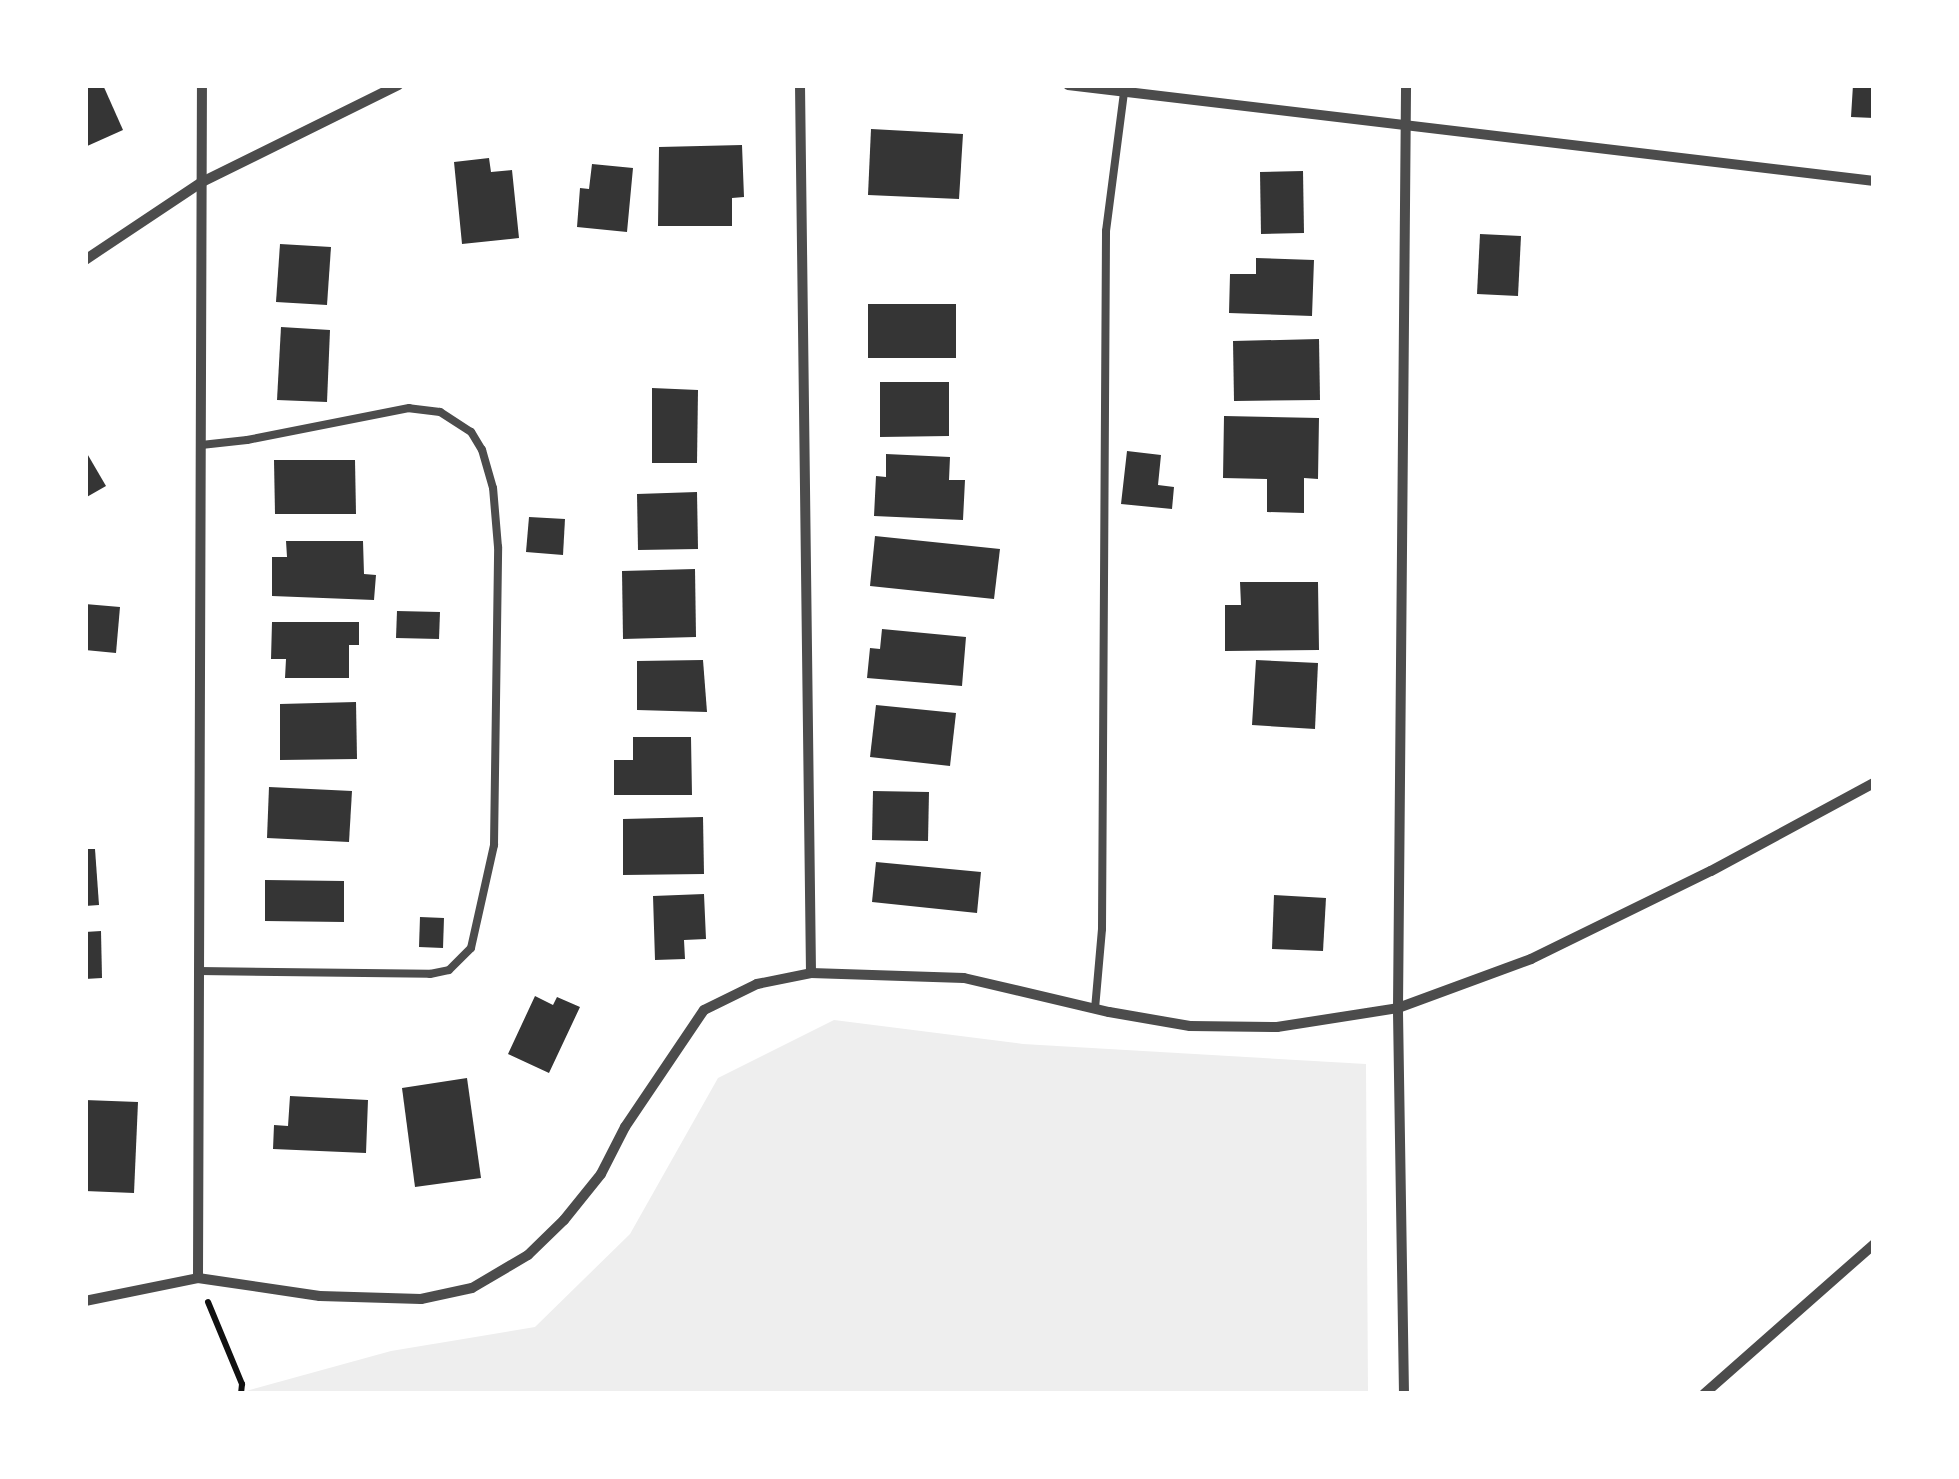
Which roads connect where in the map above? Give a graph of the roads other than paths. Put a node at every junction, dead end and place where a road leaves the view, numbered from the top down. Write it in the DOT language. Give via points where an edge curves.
graph roads {
  1 [pos="202,85"];
  2 [pos="398,85"];
  3 [pos="800,85"];
  4 [pos="1068,85"];
  5 [pos="1406,85"];
  6 [pos="1124,92"];
  7 [pos="1406,128"];
  8 [pos="1874,181"];
  9 [pos="202,182"];
  10 [pos="85,260"];
  11 [pos="201,445"];
  12 [pos="1874,783"];
  13 [pos="199,971"];
  14 [pos="811,973"];
  15 [pos="1398,1008"];
  16 [pos="1095,1009"];
  17 [pos="1874,1244"];
  18 [pos="198,1278"];
  19 [pos="85,1301"];
  20 [pos="1404,1394"];
  21 [pos="1704,1394"];
  1 -- 9 [label="street"];
  2 -- 9 [label="street"];
  3 -- 14 [label="street"];
  4 -- 6 [label="street"];
  5 -- 7 [label="street"];
  6 -- 7 [label="street"];
  6 -- 16 [label="lane" via="1106,230 1102,929"];
  7 -- 8 [label="street"];
  7 -- 15 [label="street"];
  9 -- 10 [label="street"];
  9 -- 11 [label="street"];
  11 -- 13 [label="street"];
  11 -- 13 [label="lane" via="409,408 440,412 471,432 482,450 498,547 494,845 471,948 449,970 430,974"];
  12 -- 15 [label="street" via="1531,960"];
  13 -- 18 [label="street"];
  14 -- 16 [label="street" via="964,978"];
  14 -- 18 [label="street" via="757,984 704,1010 601,1174 564,1220 528,1255 472,1288 421,1299 320,1296"];
  15 -- 16 [label="street" via="1277,1027 1190,1026"];
  15 -- 20 [label="street"];
  17 -- 21 [label="street"];
  18 -- 19 [label="street"];
}
